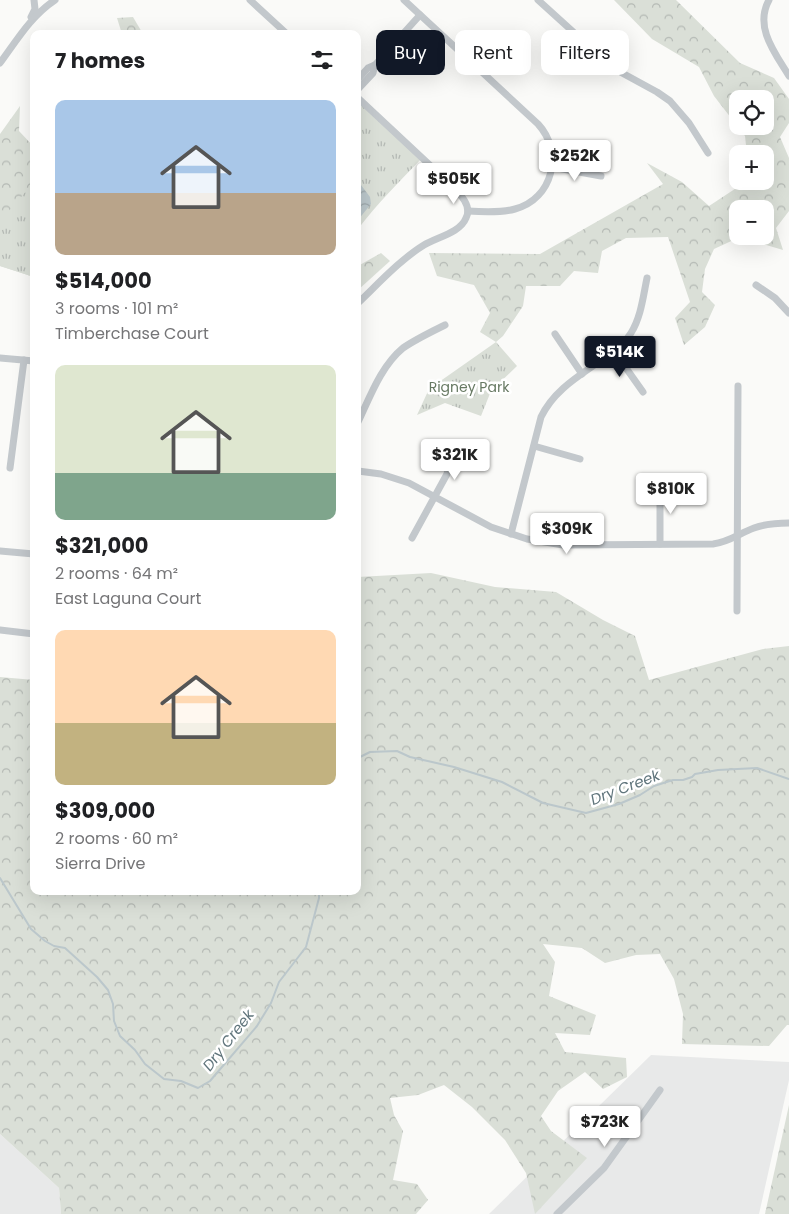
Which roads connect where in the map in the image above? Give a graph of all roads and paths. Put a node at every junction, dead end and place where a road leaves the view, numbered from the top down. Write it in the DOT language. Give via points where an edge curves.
graph roads {
  1 [pos="34,0"];
  2 [pos="55,0"];
  3 [pos="250,0"];
  4 [pos="404,0"];
  5 [pos="538,0"];
  6 [pos="768,0"];
  7 [pos="420,15"];
  8 [pos="30,20"];
  9 [pos="283,30"];
  10 [pos="0,63"];
  11 [pos="375,65"];
  12 [pos="361,76"];
  13 [pos="789,76"];
  14 [pos="361,86"];
  15 [pos="361,101"];
  16 [pos="708,152"];
  17 [pos="552,167"];
  18 [pos="601,176"];
  19 [pos="468,211"];
  20 [pos="647,278"];
  21 [pos="756,285"];
  22 [pos="361,300"];
  23 [pos="789,313"];
  24 [pos="445,325"];
  25 [pos="555,334"];
  26 [pos="614,351"];
  27 [pos="0,358"];
  28 [pos="24,360"];
  29 [pos="30,361"];
  30 [pos="582,374"];
  31 [pos="738,386"];
  32 [pos="643,392"];
  33 [pos="361,416"];
  34 [pos="534,446"];
  35 [pos="450,456"];
  36 [pos="580,459"];
  37 [pos="10,468"];
  38 [pos="361,472"];
  39 [pos="660,485"];
  40 [pos="434,498"];
  41 [pos="789,523"];
  42 [pos="511,534"];
  43 [pos="736,537"];
  44 [pos="412,538"];
  45 [pos="660,544"];
  46 [pos="0,551"];
  47 [pos="30,554"];
  48 [pos="737,611"];
  49 [pos="0,630"];
  50 [pos="30,634"];
  51 [pos="660,1090"];
  52 [pos="557,1214"];
  1 -- 8 [label="street"];
  2 -- 8 [label="street"];
  3 -- 9 [label="street"];
  4 -- 7 [label="street"];
  5 -- 16 [label="street" via="613,68 670,101 690,123"];
  6 -- 13 [label="street" via="763,27"];
  7 -- 11 [label="street"];
  7 -- 17 [label="street" via="541,128 552,149"];
  8 -- 10 [label="street"];
  11 -- 12 [label="street"];
  11 -- 14 [label="street" via="373,73"];
  15 -- 19 [label="street" via="449,183"];
  17 -- 18 [label="street"];
  17 -- 19 [label="street" via="546,185 525,205 503,211"];
  19 -- 22 [label="street" via="467,218 458,228 412,253"];
  20 -- 26 [label="street" via="638,320 628,338"];
  21 -- 23 [label="street"];
  24 -- 33 [label="street" via="398,353 383,371"];
  25 -- 30 [label="street"];
  26 -- 30 [label="street"];
  26 -- 32 [label="street"];
  27 -- 28 [label="street"];
  28 -- 29 [label="street"];
  28 -- 37 [label="street"];
  30 -- 34 [label="street" via="562,388 545,409"];
  31 -- 43 [label="street"];
  34 -- 36 [label="street"];
  34 -- 42 [label="street"];
  35 -- 40 [label="street" via="447,474"];
  38 -- 40 [label="street" via="409,483"];
  39 -- 45 [label="street"];
  40 -- 42 [label="street"];
  40 -- 44 [label="street"];
  41 -- 43 [label="street" via="767,524"];
  42 -- 45 [label="street" via="563,544"];
  43 -- 45 [label="street" via="713,544"];
  43 -- 48 [label="street"];
  46 -- 47 [label="street"];
  49 -- 50 [label="street"];
  51 -- 52 [label="street" via="604,1168"];
}
